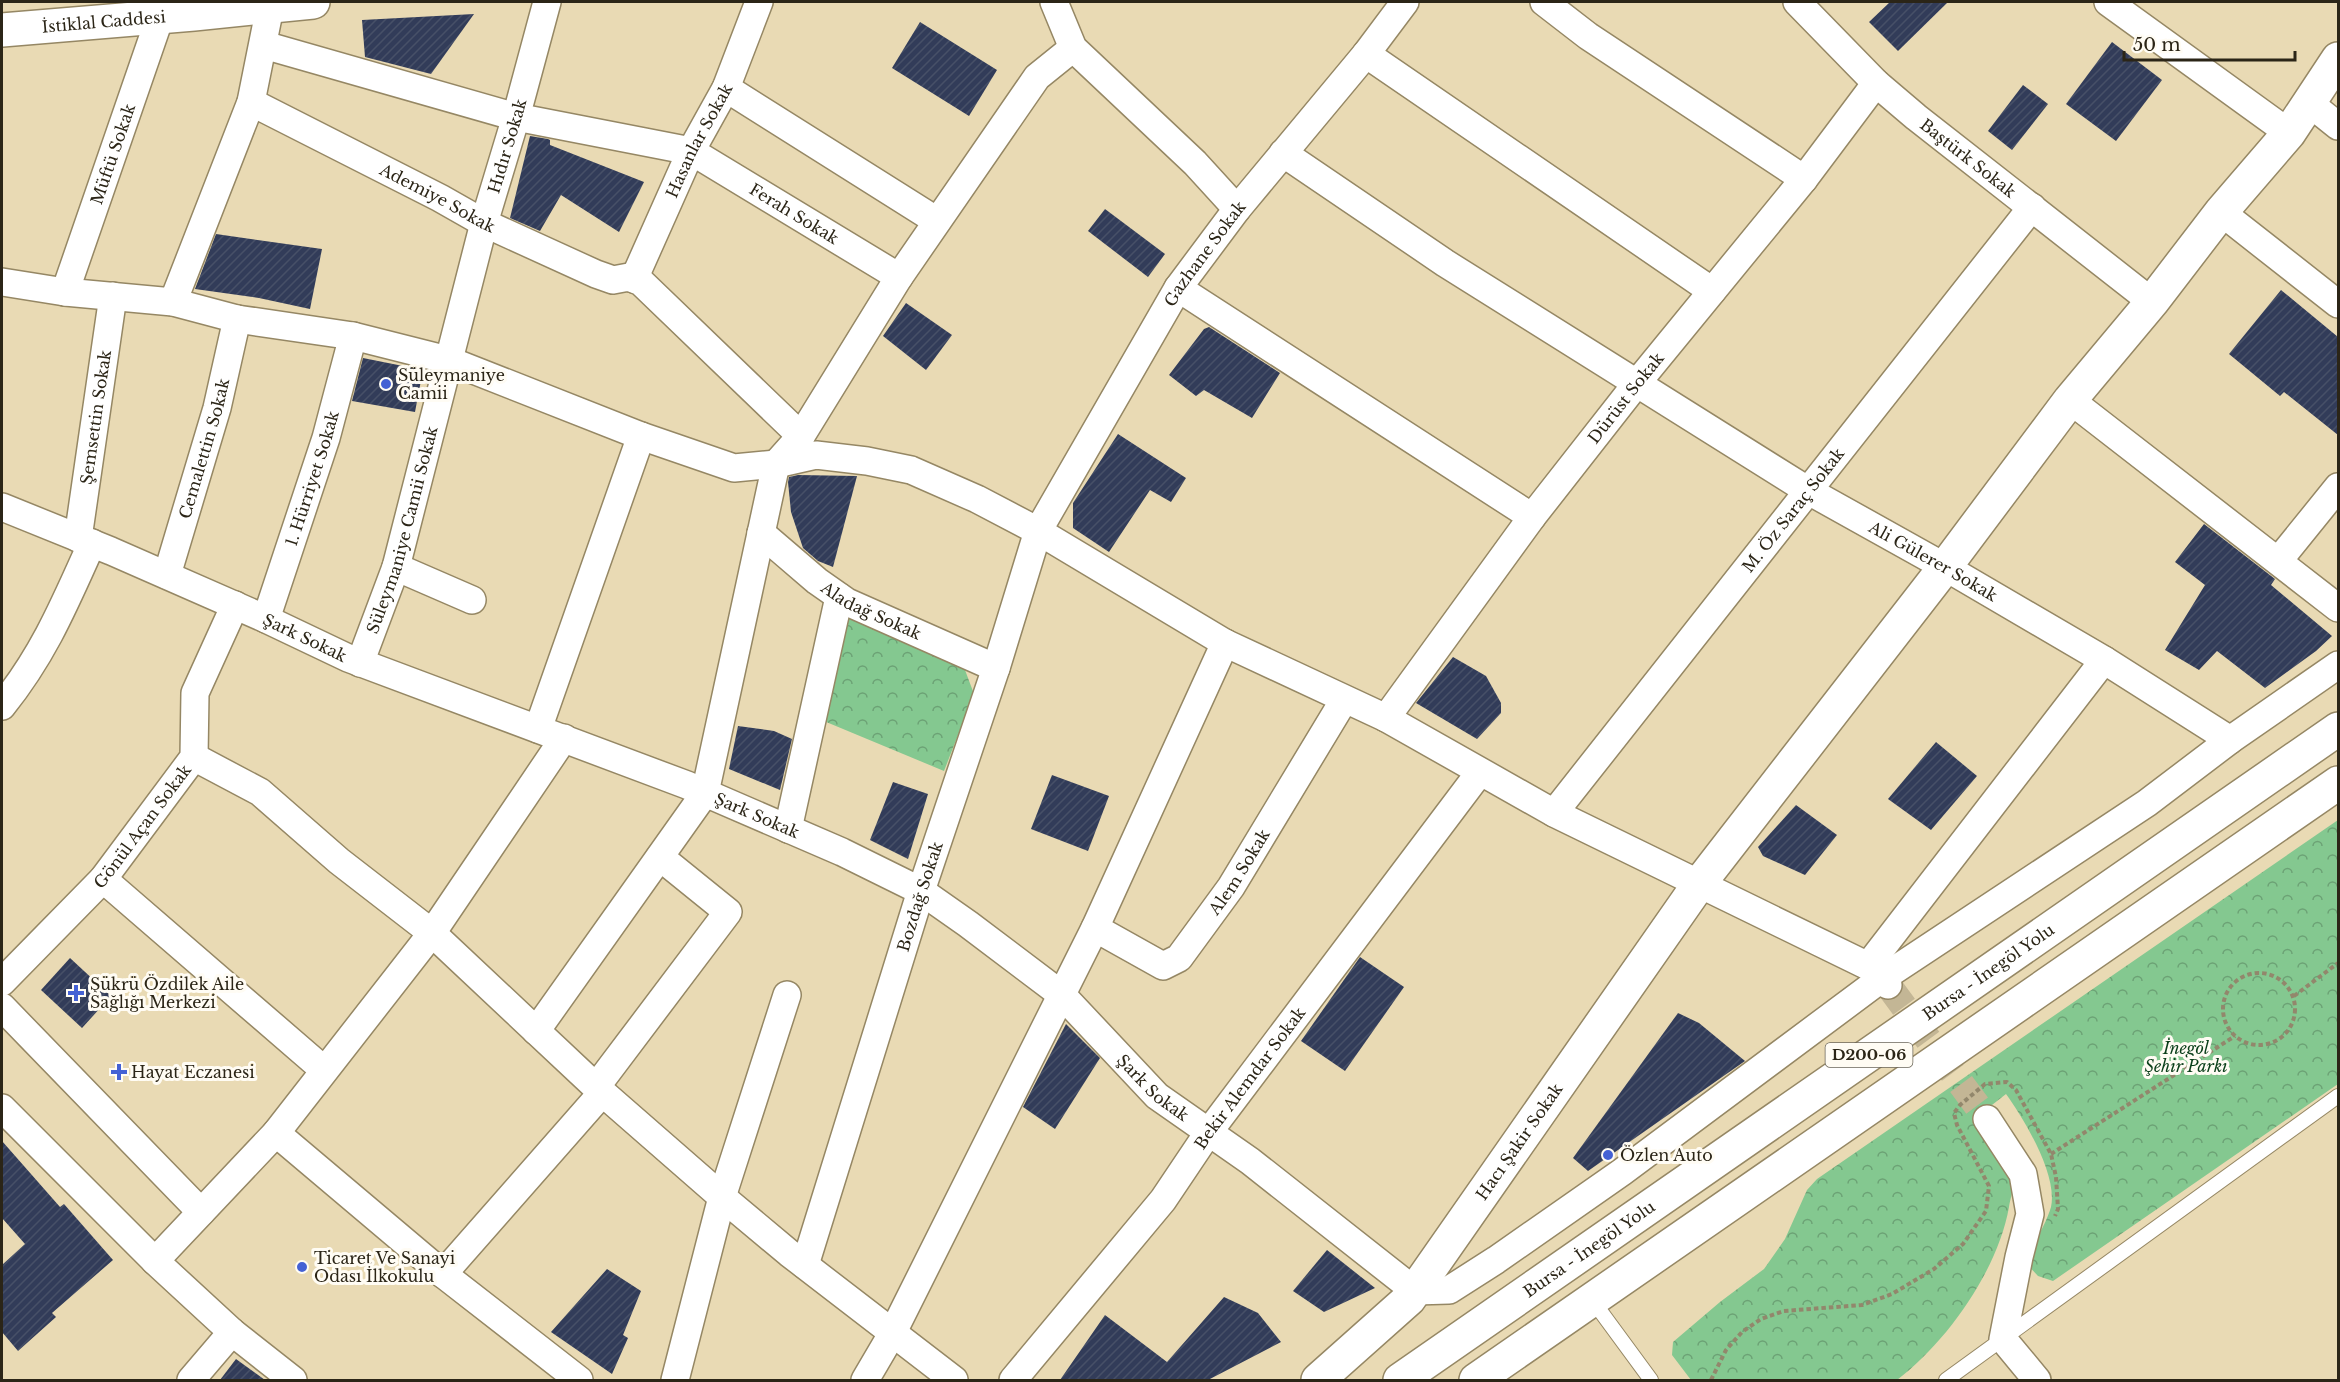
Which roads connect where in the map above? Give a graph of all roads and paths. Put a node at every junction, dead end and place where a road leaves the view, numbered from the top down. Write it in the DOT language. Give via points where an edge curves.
graph roads {
  1 [pos="312,2"];
  2 [pos="547,2"];
  3 [pos="759,2"];
  4 [pos="1054,2"];
  5 [pos="1405,2"];
  6 [pos="1544,2"];
  7 [pos="1797,2"];
  8 [pos="2108,2"];
  9 [pos="271,3"];
  10 [pos="193,8"];
  11 [pos="160,17"];
  12 [pos="2,30"];
  13 [pos="264,45"];
  14 [pos="1073,48"];
  15 [pos="1366,54"];
  16 [pos="2338,59"];
  17 [pos="1876,83"];
  18 [pos="726,88"];
  19 [pos="251,102"];
  20 [pos="2308,102"];
  21 [pos="516,117"];
  22 [pos="2338,126"];
  23 [pos="2289,133"];
  24 [pos="691,151"];
  25 [pos="1283,153"];
  26 [pos="1804,179"];
  27 [pos="2032,207"];
  28 [pos="1237,209"];
  29 [pos="2220,212"];
  30 [pos="937,221"];
  31 [pos="484,223"];
  32 [pos="899,277"];
  33 [pos="631,278"];
  34 [pos="2,282"];
  35 [pos="1178,288"];
  36 [pos="1712,291"];
  37 [pos="65,292"];
  38 [pos="113,297"];
  39 [pos="173,302"];
  40 [pos="2152,302"];
  41 [pos="2338,304"];
  42 [pos="237,319"];
  43 [pos="353,336"];
  44 [pos="448,360"];
  45 [pos="1637,383"];
  46 [pos="2070,400"];
  47 [pos="641,436"];
  48 [pos="801,436"];
  49 [pos="776,464"];
  50 [pos="2338,487"];
  51 [pos="1807,490"];
  52 [pos="2,507"];
  53 [pos="1532,517"];
  54 [pos="1038,531"];
  55 [pos="761,533"];
  56 [pos="85,540"];
  57 [pos="2278,560"];
  58 [pos="396,567"];
  59 [pos="1945,567"];
  60 [pos="167,575"];
  61 [pos="839,597"];
  62 [pos="472,600"];
  63 [pos="235,605"];
  64 [pos="2338,608"];
  65 [pos="266,619"];
  66 [pos="1225,643"];
  67 [pos="2104,660"];
  68 [pos="360,663"];
  69 [pos="2338,664"];
  70 [pos="996,668"];
  71 [pos="1344,700"];
  72 [pos="2,706"];
  73 [pos="1386,718"];
  74 [pos="538,729"];
  75 [pos="2338,729"];
  76 [pos="564,738"];
  77 [pos="2230,740"];
  78 [pos="194,757"];
  79 [pos="1480,772"];
  80 [pos="2338,783"];
  81 [pos="705,793"];
  82 [pos="1554,813"];
  83 [pos="788,829"];
  84 [pos="660,857"];
  85 [pos="103,879"];
  86 [pos="1699,884"];
  87 [pos="921,891"];
  88 [pos="1095,927"];
  89 [pos="432,933"];
  90 [pos="2338,963"];
  91 [pos="1879,977"];
  92 [pos="2,982"];
  93 [pos="787,995"];
  94 [pos="1062,995"];
  95 [pos="2294,996"];
  96 [pos="2,1007"];
  97 [pos="536,1031"];
  98 [pos="2235,1036"];
  99 [pos="324,1070"];
  100 [pos="599,1090"];
  101 [pos="2338,1095"];
  102 [pos="2,1108"];
  103 [pos="1987,1119"];
  104 [pos="276,1133"];
  105 [pos="1208,1133"];
  106 [pos="2051,1154"];
  107 [pos="722,1197"];
  108 [pos="201,1212"];
  109 [pos="2053,1219"];
  110 [pos="155,1261"];
  111 [pos="805,1265"];
  112 [pos="443,1274"];
  113 [pos="1415,1291"];
  114 [pos="1593,1301"];
  115 [pos="232,1332"];
  116 [pos="892,1334"];
  117 [pos="2003,1339"];
  118 [pos="191,1380"];
  119 [pos="293,1380"];
  120 [pos="579,1380"];
  121 [pos="675,1380"];
  122 [pos="865,1380"];
  123 [pos="954,1380"];
  124 [pos="1013,1380"];
  125 [pos="1318,1380"];
  126 [pos="1400,1380"];
  127 [pos="1476,1380"];
  128 [pos="1651,1380"];
  129 [pos="1711,1380"];
  130 [pos="1946,1380"];
  131 [pos="2037,1380"];
  1 -- 9 [label="main road, İstiklal Caddesi"];
  2 -- 21 [label="street, Hıdır Sokak"];
  3 -- 18 [label="street, Hasanlar Sokak"];
  4 -- 14 [label="street"];
  5 -- 15 [label="street, Gazhane Sokak"];
  6 -- 26 [label="street" via="1588,36"];
  7 -- 17 [label="street, Baştürk Sokak"];
  8 -- 23 [label="street"];
  9 -- 10 [label="main road, İstiklal Caddesi"];
  9 -- 13 [label="street"];
  10 -- 11 [label="main road, İstiklal Caddesi"];
  11 -- 12 [label="main road, İstiklal Caddesi"];
  11 -- 37 [label="street, Müftü Sokak"];
  13 -- 19 [label="street"];
  13 -- 21 [label="street"];
  14 -- 28 [label="street" via="1195,163"];
  14 -- 30 [label="street" via="1037,77"];
  15 -- 25 [label="street, Gazhane Sokak"];
  15 -- 36 [label="street"];
  16 -- 20 [label="main road, Hacı Şakir Sokak"];
  17 -- 26 [label="street, Dürüst Sokak"];
  17 -- 27 [label="street, Baştürk Sokak"];
  18 -- 24 [label="street, Hasanlar Sokak"];
  18 -- 30 [label="street"];
  19 -- 31 [label="street, Ademiye Sokak"];
  19 -- 39 [label="street"];
  20 -- 22 [label="street"];
  20 -- 23 [label="main road, Hacı Şakir Sokak"];
  21 -- 24 [label="street"];
  21 -- 31 [label="street, Hıdır Sokak"];
  23 -- 29 [label="main road, Hacı Şakir Sokak"];
  24 -- 32 [label="street, Ferah Sokak"];
  24 -- 33 [label="street, Hasanlar Sokak"];
  25 -- 28 [label="street, Gazhane Sokak"];
  25 -- 45 [label="street, Ali Gülerer Sokak" via="1445,263"];
  26 -- 36 [label="street, Dürüst Sokak"];
  27 -- 40 [label="street, Baştürk Sokak"];
  27 -- 51 [label="street, M. Öz Saraç Sokak"];
  28 -- 35 [label="street, Gazhane Sokak"];
  29 -- 40 [label="main road, Hacı Şakir Sokak"];
  29 -- 41 [label="street"];
  30 -- 32 [label="street"];
  31 -- 33 [label="street, Ademiye Sokak" via="596,274 613,280"];
  31 -- 44 [label="street, Hıdır Sokak"];
  32 -- 48 [label="street"];
  33 -- 48 [label="street" via="641,282"];
  34 -- 37 [label="street"];
  35 -- 53 [label="street"];
  35 -- 54 [label="street, Gazhane Sokak"];
  36 -- 45 [label="street, Dürüst Sokak"];
  37 -- 38 [label="street"];
  38 -- 39 [label="street"];
  38 -- 56 [label="street, Şemsettin Sokak"];
  39 -- 42 [label="street"];
  40 -- 46 [label="main road, Hacı Şakir Sokak"];
  42 -- 43 [label="street"];
  42 -- 60 [label="street, Cemalettin Sokak" via="217,408"];
  43 -- 44 [label="street"];
  43 -- 65 [label="street, 1. Hürriyet Sokak" via="326,438"];
  44 -- 47 [label="street"];
  44 -- 58 [label="street, Süleymaniye Camii Sokak"];
  45 -- 51 [label="street, Ali Gülerer Sokak"];
  45 -- 53 [label="street, Dürüst Sokak"];
  46 -- 57 [label="street"];
  46 -- 59 [label="main road, Hacı Şakir Sokak"];
  47 -- 49 [label="street" via="735,468"];
  47 -- 74 [label="street"];
  48 -- 49 [label="street"];
  49 -- 54 [label="street" via="816,455 911,470"];
  49 -- 55 [label="street"];
  50 -- 57 [label="street"];
  51 -- 59 [label="street, Ali Gülerer Sokak"];
  51 -- 82 [label="street, M. Öz Saraç Sokak"];
  52 -- 56 [label="street, Şark Sokak"];
  53 -- 73 [label="street, Dürüst Sokak"];
  54 -- 66 [label="street"];
  54 -- 70 [label="street, Bozdağ Sokak"];
  55 -- 61 [label="street, Aladağ Sokak"];
  55 -- 81 [label="street"];
  56 -- 60 [label="street, Şark Sokak"];
  56 -- 72 [label="street, Şemsettin Sokak" via="52,632"];
  57 -- 64 [label="street"];
  58 -- 62 [label="street"];
  58 -- 68 [label="street, Süleymaniye Camii Sokak"];
  59 -- 67 [label="street, Ali Gülerer Sokak"];
  59 -- 86 [label="main road, Hacı Şakir Sokak"];
  60 -- 63 [label="street, Şark Sokak"];
  61 -- 70 [label="street, Aladağ Sokak"];
  61 -- 83 [label="street"];
  63 -- 65 [label="street, Şark Sokak"];
  63 -- 78 [label="street, Gönül Açan Sokak" via="195,693"];
  65 -- 68 [label="street, Şark Sokak"];
  66 -- 71 [label="street"];
  66 -- 88 [label="street"];
  67 -- 77 [label="street, Ali Gülerer Sokak"];
  67 -- 91 [label="street"];
  68 -- 74 [label="street, Şark Sokak"];
  69 -- 77 [label="street"];
  70 -- 87 [label="street, Bozdağ Sokak"];
  71 -- 73 [label="street"];
  71 -- 88 [label="street, Alem Sokak" via="1231,887 1179,958 1163,966"];
  73 -- 79 [label="street"];
  74 -- 76 [label="street, Şark Sokak"];
  75 -- 126 [label="main road, Bursa - İnegöl Yolu / D200-06"];
  76 -- 81 [label="street, Şark Sokak"];
  76 -- 89 [label="street"];
  77 -- 91 [label="street" via="2147,803"];
  78 -- 85 [label="street, Gönül Açan Sokak"];
  78 -- 89 [label="street" via="260,792 339,861"];
  79 -- 82 [label="street"];
  79 -- 105 [label="street, Bekir Alemdar Sokak"];
  80 -- 114 [label="main road, D200-06"];
  81 -- 83 [label="street, Şark Sokak"];
  81 -- 84 [label="street"];
  82 -- 86 [label="street"];
  83 -- 87 [label="street, Şark Sokak"];
  84 -- 97 [label="street"];
  84 -- 100 [label="street" via="728,912"];
  85 -- 92 [label="street, Gönül Açan Sokak"];
  85 -- 99 [label="street"];
  86 -- 91 [label="street"];
  86 -- 113 [label="main road, Hacı Şakir Sokak"];
  87 -- 94 [label="street, Şark Sokak"];
  87 -- 111 [label="street, Bozdağ Sokak"];
  88 -- 94 [label="street"];
  89 -- 97 [label="street"];
  89 -- 99 [label="street"];
  90 -- 95 [label="path"];
  91 -- 113 [label="street" via="1622,1172 1496,1260 1449,1290"];
  93 -- 107 [label="street"];
  94 -- 105 [label="street, Şark Sokak" via="1157,1096"];
  94 -- 116 [label="street"];
  95 -- 98 [label="path" via="2294,1020 2278,1040 2256,1045"];
  95 -- 98 [label="path" via="2279,977 2268,973 2255,972 2234,982 2223,1003 2223,1015"];
  96 -- 108 [label="street"];
  97 -- 100 [label="street"];
  98 -- 106 [label="path"];
  99 -- 104 [label="street"];
  100 -- 107 [label="street"];
  100 -- 112 [label="street"];
  101 -- 117 [label="lane"];
  102 -- 110 [label="street"];
  103 -- 117 [label="street" via="2023,1174 2030,1215"];
  104 -- 108 [label="street"];
  104 -- 112 [label="street"];
  105 -- 113 [label="street, Şark Sokak" via="1250,1161"];
  105 -- 124 [label="street, Bekir Alemdar Sokak" via="1163,1200"];
  106 -- 109 [label="path" via="2058,1209"];
  106 -- 129 [label="path" via="2016,1090 2007,1082 1985,1084 1954,1113 1989,1186 1986,1210 1963,1244 1934,1269 1892,1294 1862,1305 1784,1311 1761,1319 1726,1350"];
  107 -- 111 [label="street"];
  107 -- 121 [label="street"];
  108 -- 110 [label="street"];
  110 -- 115 [label="street"];
  111 -- 116 [label="street"];
  112 -- 120 [label="street"];
  113 -- 125 [label="main road, Hacı Şakir Sokak"];
  114 -- 127 [label="main road, D200-06"];
  114 -- 128 [label="lane"];
  115 -- 118 [label="street"];
  115 -- 119 [label="street"];
  116 -- 122 [label="street"];
  116 -- 123 [label="street"];
  117 -- 130 [label="lane"];
  117 -- 131 [label="street"];
}
